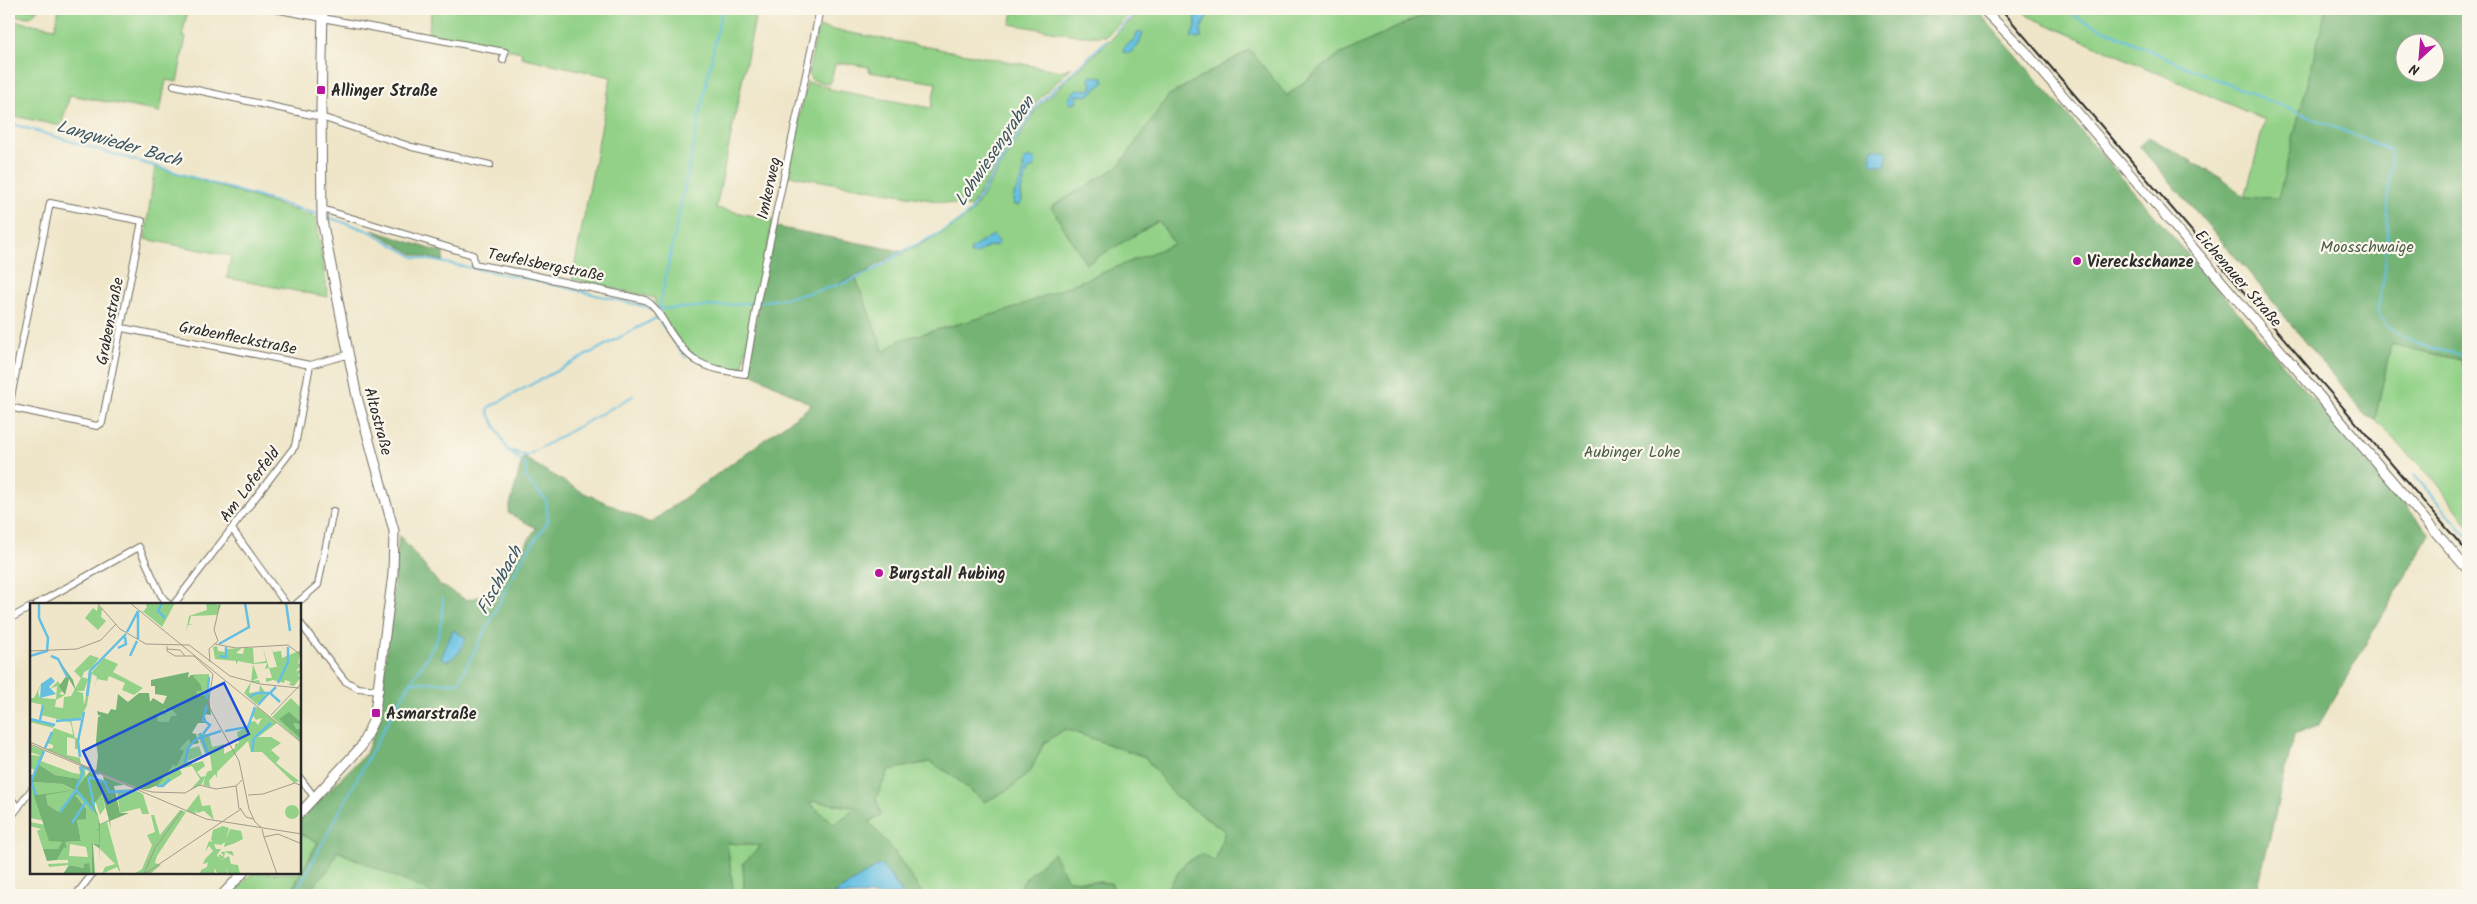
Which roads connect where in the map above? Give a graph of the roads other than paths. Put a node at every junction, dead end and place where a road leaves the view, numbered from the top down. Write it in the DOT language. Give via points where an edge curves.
graph roads {
  1 [pos="274,9"];
  2 [pos="323,9"];
  3 [pos="820,9"];
  4 [pos="1983,9"];
  5 [pos="323,19"];
  6 [pos="503,60"];
  7 [pos="174,85"];
  8 [pos="321,117"];
  9 [pos="490,165"];
  10 [pos="322,214"];
  11 [pos="122,328"];
  12 [pos="347,354"];
  13 [pos="310,365"];
  14 [pos="745,374"];
  15 [pos="9,407"];
  16 [pos="333,511"];
  17 [pos="232,529"];
  18 [pos="2468,570"];
  19 [pos="40,603"];
  20 [pos="167,603"];
  21 [pos="175,603"];
  22 [pos="285,603"];
  23 [pos="297,603"];
  24 [pos="30,608"];
  25 [pos="9,619"];
  26 [pos="301,624"];
  27 [pos="380,690"];
  28 [pos="301,779"];
  29 [pos="30,791"];
  30 [pos="9,796"];
  31 [pos="315,798"];
  32 [pos="18,808"];
  33 [pos="301,812"];
  34 [pos="9,820"];
  35 [pos="92,874"];
  36 [pos="242,874"];
  37 [pos="76,895"];
  38 [pos="222,895"];
  1 -- 5 [label="street"];
  2 -- 5 [label="main road, Altostraße"];
  3 -- 14 [label="street, Imkerweg" via="757,300"];
  4 -- 18 [label="main road, Eichenauer Straße" via="2024,50"];
  5 -- 6 [label="street" via="505,52"];
  5 -- 8 [label="main road, Altostraße"];
  7 -- 8 [label="street"];
  8 -- 9 [label="street" via="412,147"];
  8 -- 10 [label="main road, Altostraße"];
  10 -- 12 [label="main road, Altostraße"];
  10 -- 14 [label="street, Teufelsbergstraße" via="473,255 474,264 645,300 654,305 680,347 695,362"];
  11 -- 13 [label="street, Grabenfleckstraße"];
  11 -- 15 [label="street, Grabenstraße" via="100,425"];
  11 -- 15 [label="street, Grabenstraße" via="142,221 50,203"];
  12 -- 13 [label="street, Grabenfleckstraße"];
  12 -- 27 [label="main road, Altostraße" via="394,531 393,574"];
  13 -- 17 [label="street, Am Loferfeld" via="295,446"];
  16 -- 23 [label="street" via="318,585"];
  17 -- 21 [label="street, Am Loferfeld"];
  17 -- 22 [label="street"];
  19 -- 20 [label="street" via="139,547"];
  24 -- 25 [label="street"];
  26 -- 27 [label="street" via="345,681 358,688"];
  27 -- 31 [label="main road, Altostraße" via="374,719 361,747"];
  28 -- 31 [label="street"];
  29 -- 32 [label="street"];
  30 -- 32 [label="street"];
  31 -- 33 [label="main road, Altostraße"];
  32 -- 34 [label="street"];
  35 -- 37 [label="street"];
  36 -- 38 [label="main road"];
}
